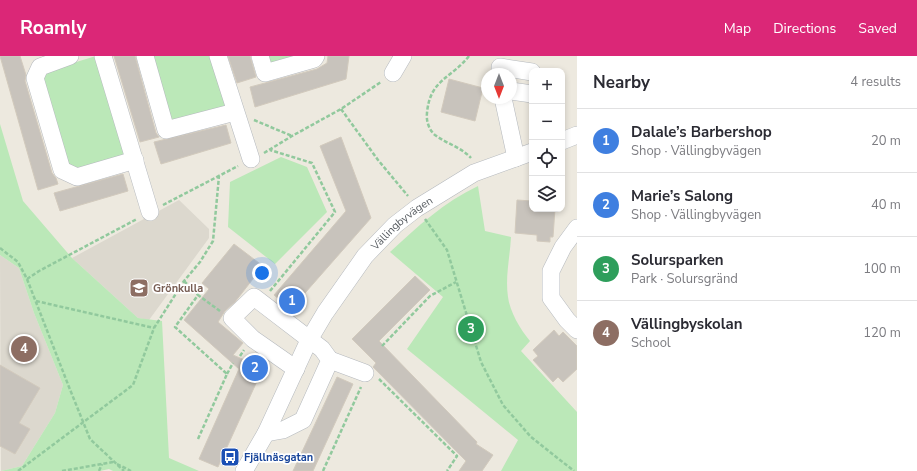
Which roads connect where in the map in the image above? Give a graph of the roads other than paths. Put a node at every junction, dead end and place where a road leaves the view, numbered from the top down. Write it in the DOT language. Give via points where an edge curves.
graph roads {
  1 [pos="70,56"];
  2 [pos="103,56"];
  3 [pos="144,56"];
  4 [pos="218,56"];
  5 [pos="260,56"];
  6 [pos="316,56"];
  7 [pos="402,56"];
  8 [pos="517,70"];
  9 [pos="529,72"];
  10 [pos="393,73"];
  11 [pos="517,92"];
  12 [pos="529,94"];
  13 [pos="504,104"];
  14 [pos="235,112"];
  15 [pos="577,135"];
  16 [pos="564,140"];
  17 [pos="529,153"];
  18 [pos="516,158"];
  19 [pos="251,159"];
  20 [pos="135,160"];
  21 [pos="150,212"];
  22 [pos="577,228"];
  23 [pos="577,330"];
  24 [pos="309,340"];
  25 [pos="330,360"];
  26 [pos="296,370"];
  27 [pos="366,373"];
  28 [pos="266,433"];
  29 [pos="244,471"];
  1 -- 20 [label="street" via="40,67 35,78 62,170 77,177"];
  2 -- 20 [label="street"];
  3 -- 14 [label="street" via="166,130"];
  4 -- 14 [label="street"];
  5 -- 6 [label="street" via="265,74 314,59"];
  7 -- 10 [label="street"];
  8 -- 9 [label="street"];
  11 -- 12 [label="street"];
  13 -- 18 [label="street"];
  14 -- 19 [label="street"];
  15 -- 16 [label="street"];
  17 -- 18 [label="street, Vällingbyvägen"];
  18 -- 24 [label="street, Vällingbyvägen" via="474,173 395,225 365,256"];
  20 -- 21 [label="street"];
  22 -- 23 [label="street" via="563,247 551,271 551,298"];
  24 -- 25 [label="street" via="322,349"];
  24 -- 26 [label="street, Vällingbyvägen"];
  24 -- 26 [label="street" via="254,297 232,318 253,339"];
  25 -- 27 [label="street"];
  25 -- 28 [label="street" via="302,420 283,430"];
  26 -- 28 [label="street, Vällingbyvägen"];
  28 -- 29 [label="street, Vällingbyvägen"];
}
